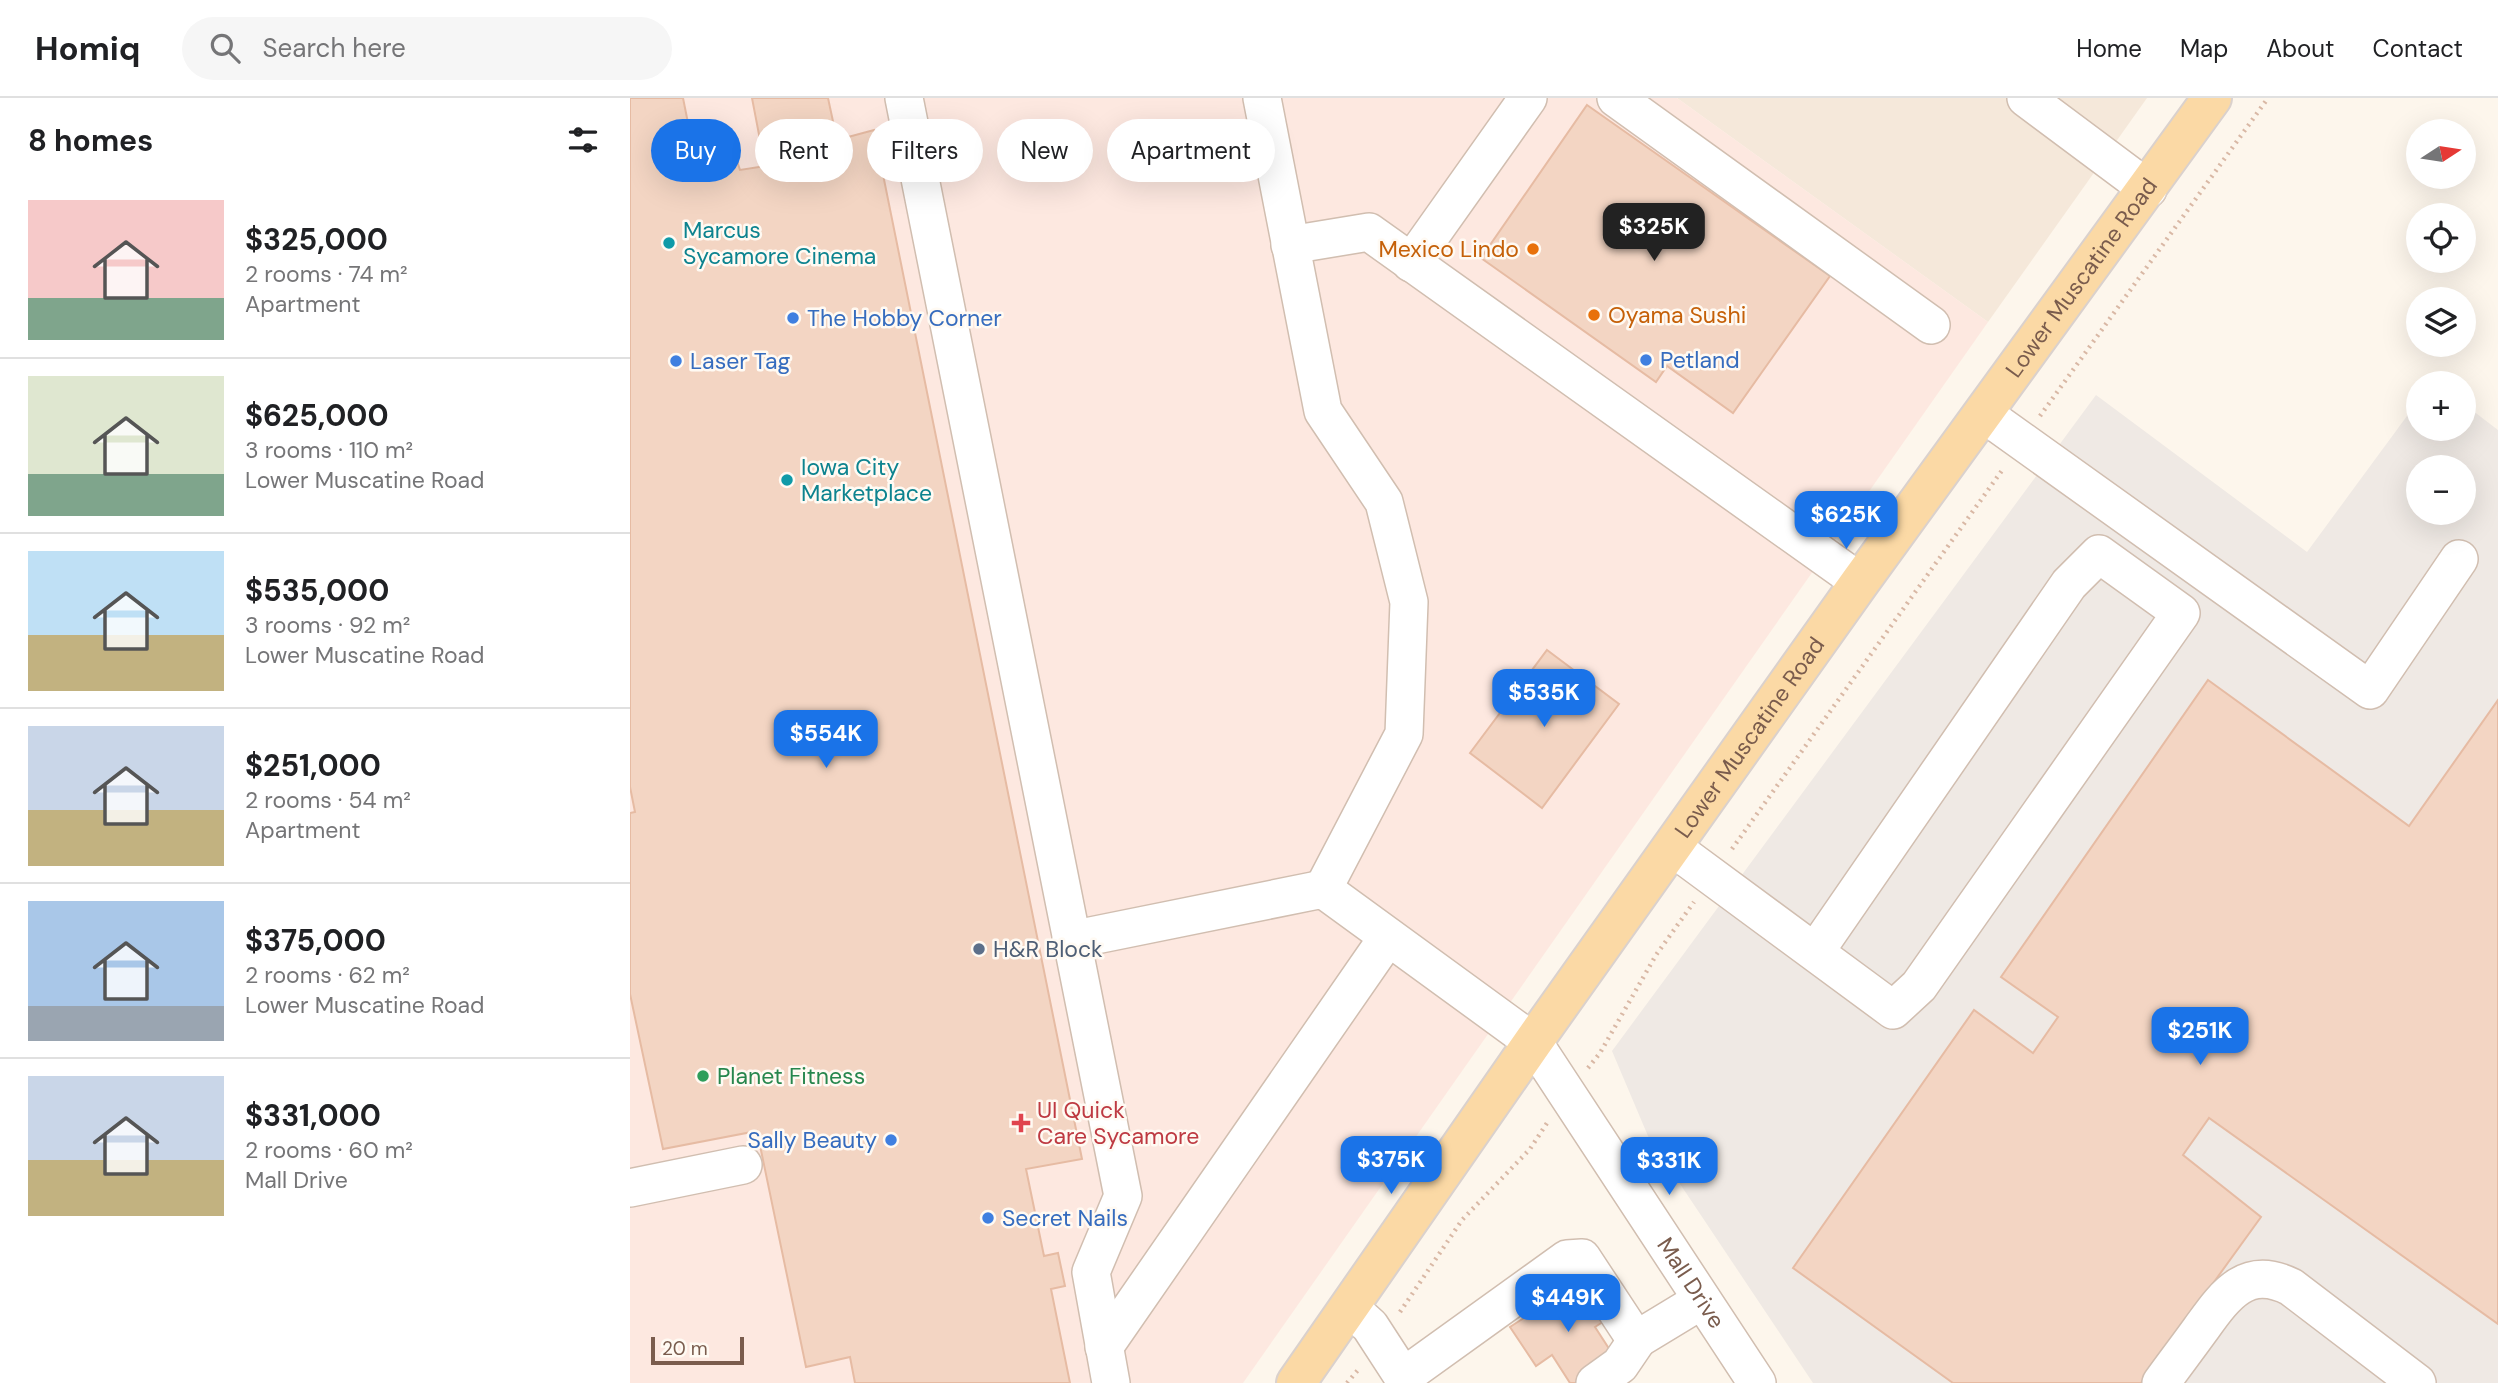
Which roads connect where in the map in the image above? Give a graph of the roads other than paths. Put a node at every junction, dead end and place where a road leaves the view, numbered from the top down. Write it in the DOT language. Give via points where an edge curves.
graph roads {
  1 [pos="904,98"];
  2 [pos="1262,98"];
  3 [pos="1528,98"];
  4 [pos="1616,98"];
  5 [pos="2026,98"];
  6 [pos="2212,98"];
  7 [pos="2148,189"];
  8 [pos="1290,244"];
  9 [pos="1411,262"];
  10 [pos="1931,325"];
  11 [pos="1984,414"];
  12 [pos="2459,559"];
  13 [pos="1860,582"];
  14 [pos="1672,847"];
  15 [pos="1323,889"];
  16 [pos="1388,937"];
  17 [pos="1071,940"];
  18 [pos="1815,952"];
  19 [pos="1533,1042"];
  20 [pos="743,1165"];
  21 [pos="630,1188"];
  22 [pos="1702,1300"];
  23 [pos="1350,1308"];
  24 [pos="1637,1340"];
  25 [pos="1104,1347"];
  26 [pos="1405,1380"];
  27 [pos="1111,1383"];
  28 [pos="1296,1383"];
  29 [pos="1595,1383"];
  30 [pos="1757,1383"];
  31 [pos="2161,1383"];
  32 [pos="2417,1383"];
  1 -- 17 [label="street"];
  2 -- 8 [label="street"];
  3 -- 9 [label="street"];
  4 -- 10 [label="street"];
  5 -- 7 [label="street"];
  6 -- 7 [label="main road, Lower Muscatine Road"];
  7 -- 11 [label="main road, Lower Muscatine Road"];
  8 -- 9 [label="street" via="1369,232"];
  8 -- 15 [label="street" via="1322,411 1384,502 1409,602 1404,734"];
  9 -- 13 [label="street"];
  11 -- 12 [label="street" via="2370,690"];
  11 -- 13 [label="main road, Lower Muscatine Road"];
  13 -- 14 [label="main road, Lower Muscatine Road"];
  14 -- 18 [label="street"];
  14 -- 19 [label="main road, Lower Muscatine Road"];
  15 -- 16 [label="street"];
  15 -- 17 [label="street"];
  16 -- 19 [label="street"];
  16 -- 25 [label="street"];
  17 -- 25 [label="street" via="1123,1196 1091,1272"];
  18 -- 18 [label="street" via="1893,1010 1919,986 2181,613 2099,554 2069,584"];
  19 -- 22 [label="street, Mall Drive"];
  19 -- 23 [label="main road, Lower Muscatine Road"];
  20 -- 21 [label="street"];
  22 -- 24 [label="street"];
  22 -- 30 [label="street, Mall Drive"];
  23 -- 26 [label="street" via="1370,1326"];
  23 -- 28 [label="main road, Lower Muscatine Road"];
  24 -- 26 [label="street" via="1583,1258 1567,1259"];
  24 -- 29 [label="street" via="1620,1365"];
  25 -- 27 [label="street"];
  31 -- 32 [label="street" via="2226,1294 2256,1280 2291,1287"];
}
